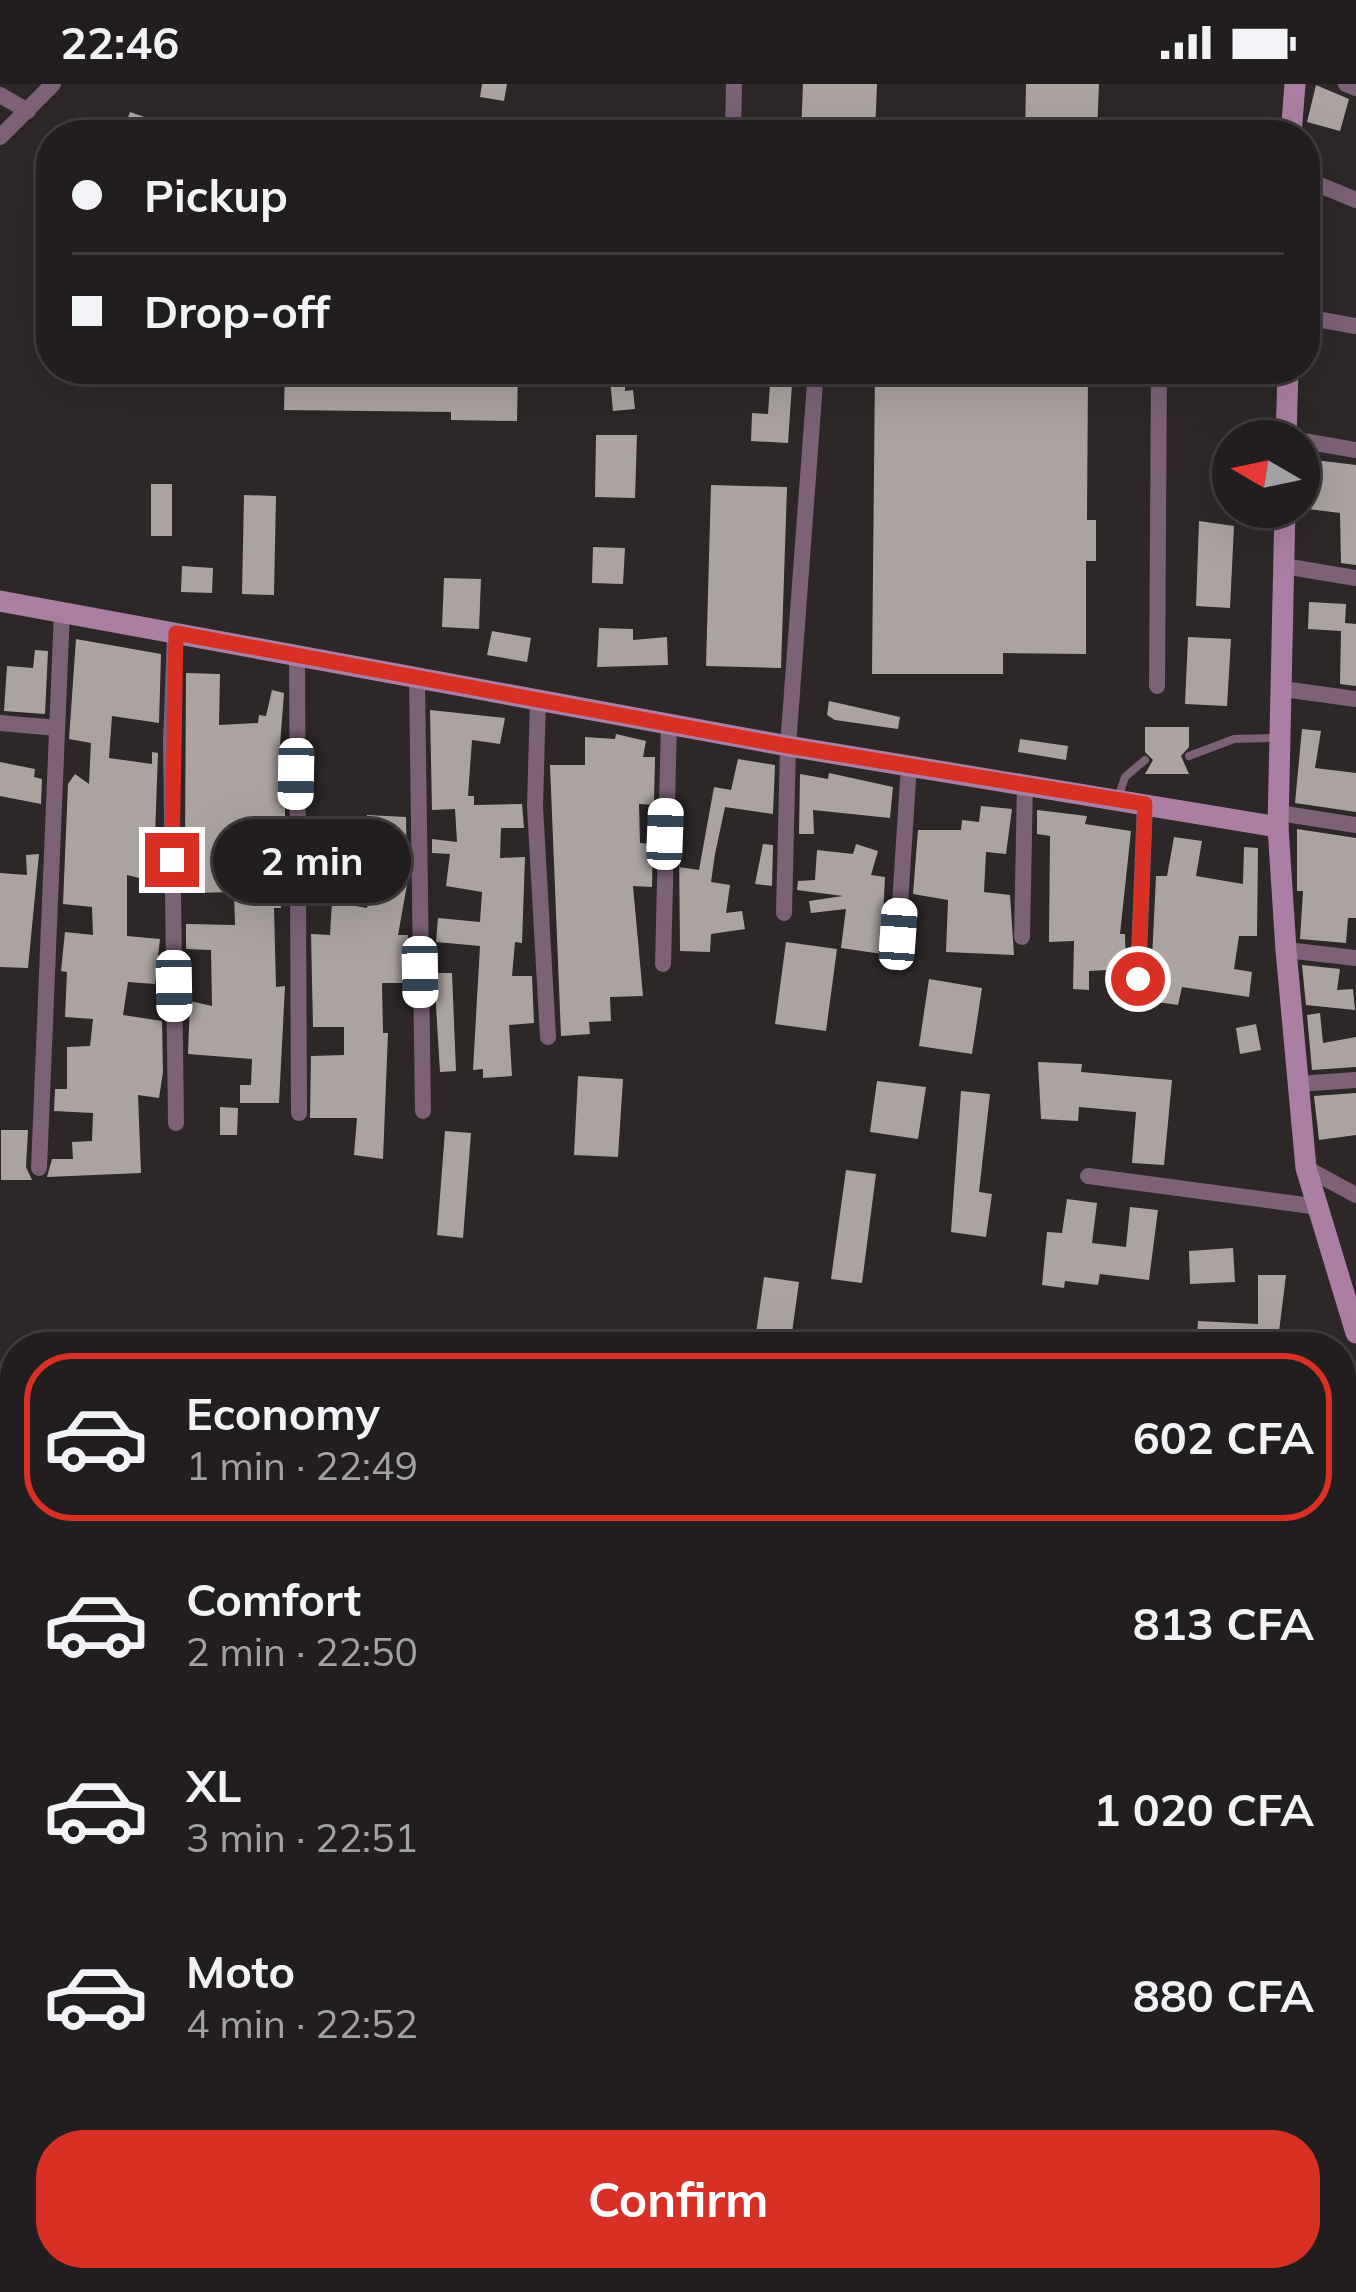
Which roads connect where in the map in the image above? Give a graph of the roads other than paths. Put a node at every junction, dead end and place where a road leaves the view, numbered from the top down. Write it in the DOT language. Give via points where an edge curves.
graph roads {
  1 [pos="53,84"];
  2 [pos="734,84"];
  3 [pos="1294,84"];
  4 [pos="1346,84"];
  5 [pos="1356,88"];
  6 [pos="0,95"];
  7 [pos="28,111"];
  8 [pos="733,120"];
  9 [pos="1292,120"];
  10 [pos="0,137"];
  11 [pos="1320,185"];
  12 [pos="1356,200"];
  13 [pos="1320,320"];
  14 [pos="1356,326"];
  15 [pos="816,384"];
  16 [pos="1159,384"];
  17 [pos="1288,384"];
  18 [pos="1287,420"];
  19 [pos="1320,445"];
  20 [pos="1356,450"];
  21 [pos="1285,528"];
  22 [pos="1284,566"];
  23 [pos="1356,578"];
  24 [pos="0,601"];
  25 [pos="62,611"];
  26 [pos="176,633"];
  27 [pos="297,656"];
  28 [pos="417,680"];
  29 [pos="1157,686"];
  30 [pos="1283,689"];
  31 [pos="538,699"];
  32 [pos="1356,699"];
  33 [pos="0,723"];
  34 [pos="669,723"];
  35 [pos="57,728"];
  36 [pos="1281,738"];
  37 [pos="788,746"];
  38 [pos="1189,756"];
  39 [pos="1144,760"];
  40 [pos="909,765"];
  41 [pos="1025,784"];
  42 [pos="1117,800"];
  43 [pos="1145,804"];
  44 [pos="1278,820"];
  45 [pos="1356,825"];
  46 [pos="784,913"];
  47 [pos="898,934"];
  48 [pos="1022,937"];
  49 [pos="1286,950"];
  50 [pos="1356,958"];
  51 [pos="663,964"];
  52 [pos="1138,979"];
  53 [pos="548,1037"];
  54 [pos="1356,1080"];
  55 [pos="1298,1084"];
  56 [pos="423,1111"];
  57 [pos="298,1113"];
  58 [pos="176,1124"];
  59 [pos="39,1168"];
  60 [pos="1306,1168"];
  61 [pos="1088,1176"];
  62 [pos="1356,1195"];
  63 [pos="1319,1207"];
  64 [pos="1355,1328"];
  1 -- 7 [label="street"];
  2 -- 8 [label="street"];
  3 -- 9 [label="street"];
  4 -- 5 [label="street"];
  6 -- 7 [label="street"];
  7 -- 10 [label="street"];
  11 -- 12 [label="street"];
  13 -- 14 [label="street"];
  15 -- 37 [label="street"];
  16 -- 29 [label="street"];
  17 -- 18 [label="street"];
  19 -- 20 [label="street"];
  21 -- 22 [label="street"];
  22 -- 23 [label="street"];
  22 -- 30 [label="street"];
  24 -- 25 [label="street"];
  25 -- 26 [label="street"];
  25 -- 35 [label="street"];
  26 -- 27 [label="street"];
  26 -- 58 [label="street"];
  27 -- 28 [label="street"];
  27 -- 57 [label="street"];
  28 -- 31 [label="street"];
  28 -- 56 [label="street"];
  30 -- 32 [label="street"];
  30 -- 36 [label="street"];
  31 -- 34 [label="street"];
  31 -- 53 [label="street" via="535,806"];
  33 -- 35 [label="street"];
  34 -- 37 [label="street"];
  34 -- 51 [label="street"];
  35 -- 59 [label="street"];
  36 -- 38 [label="lane" via="1234,739"];
  36 -- 44 [label="street"];
  37 -- 40 [label="street"];
  37 -- 46 [label="street"];
  39 -- 42 [label="lane" via="1125,777"];
  40 -- 41 [label="street"];
  40 -- 47 [label="street"];
  41 -- 42 [label="street"];
  41 -- 48 [label="street"];
  42 -- 43 [label="street"];
  43 -- 44 [label="street"];
  43 -- 52 [label="street"];
  44 -- 45 [label="street"];
  44 -- 49 [label="street"];
  49 -- 50 [label="street"];
  49 -- 55 [label="street"];
  54 -- 55 [label="street"];
  55 -- 60 [label="street"];
  60 -- 62 [label="street"];
  60 -- 63 [label="street"];
  61 -- 63 [label="street"];
  63 -- 64 [label="street"];
}
